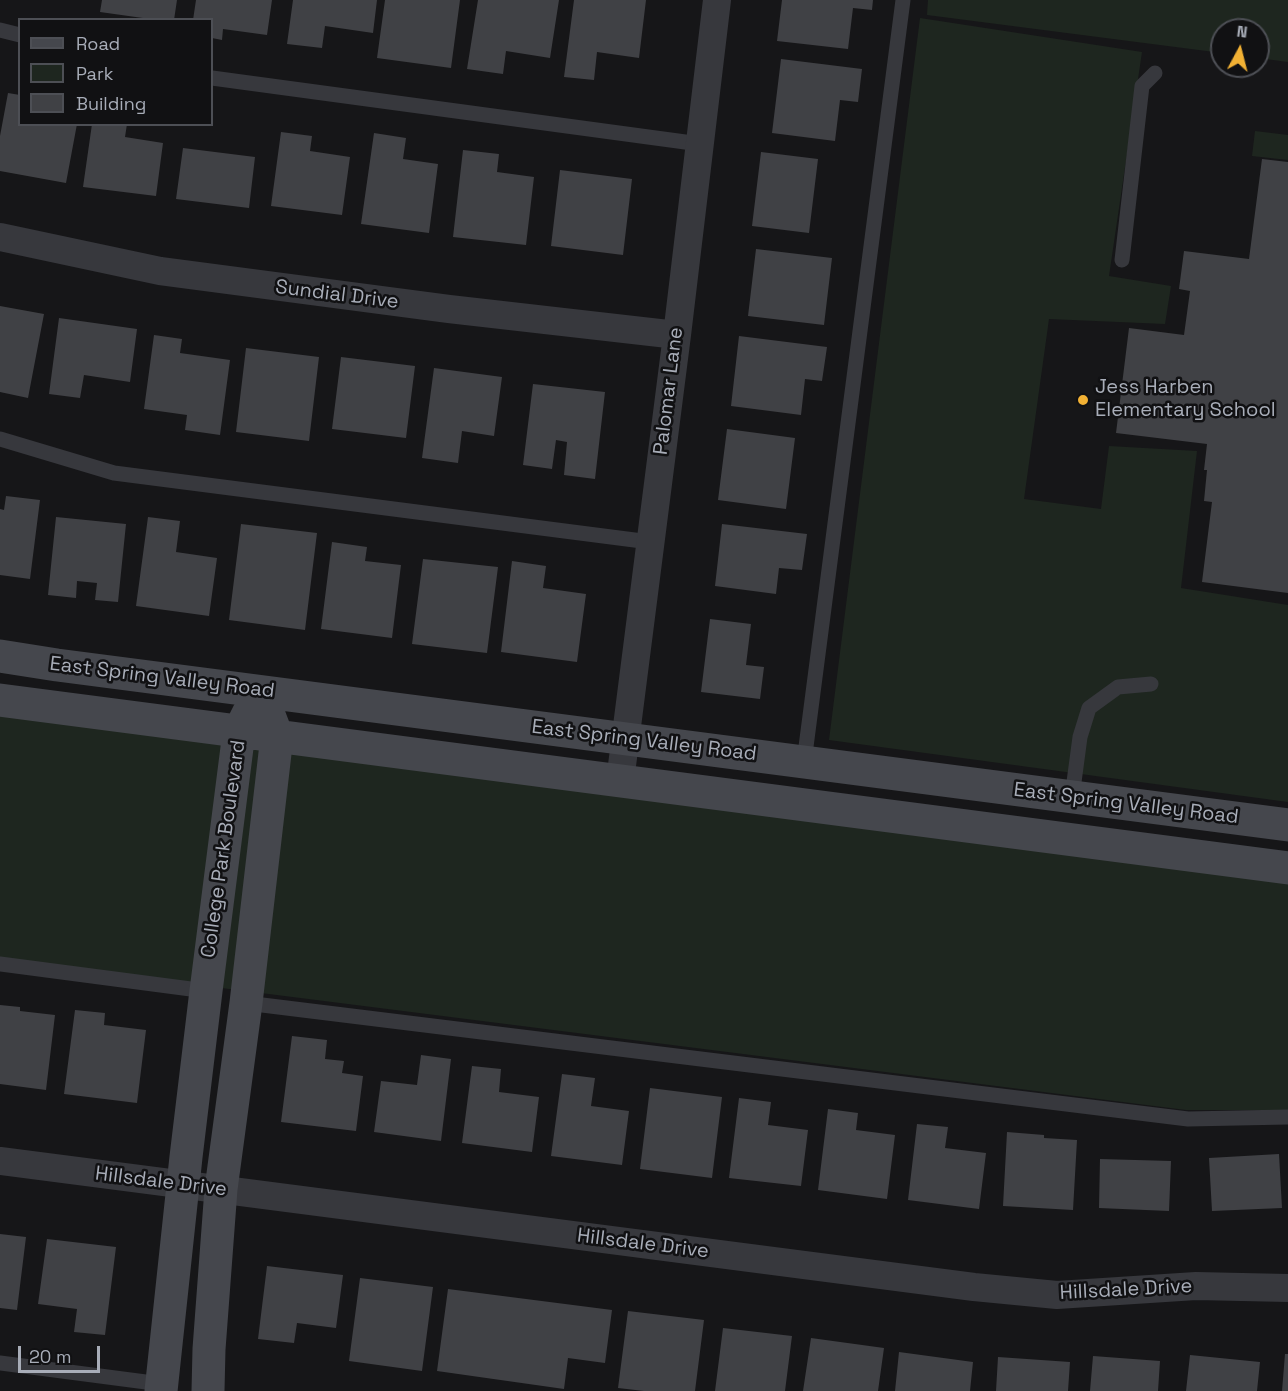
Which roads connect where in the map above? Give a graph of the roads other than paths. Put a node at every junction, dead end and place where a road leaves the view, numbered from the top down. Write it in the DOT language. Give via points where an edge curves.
graph roads {
  1 [pos="717,0"];
  2 [pos="903,0"];
  3 [pos="0,30"];
  4 [pos="18,34"];
  5 [pos="1155,73"];
  6 [pos="213,78"];
  7 [pos="700,144"];
  8 [pos="0,237"];
  9 [pos="1122,260"];
  10 [pos="677,335"];
  11 [pos="0,439"];
  12 [pos="650,542"];
  13 [pos="0,656"];
  14 [pos="1151,684"];
  15 [pos="259,691"];
  16 [pos="0,700"];
  17 [pos="239,732"];
  18 [pos="277,736"];
  19 [pos="625,739"];
  20 [pos="804,762"];
  21 [pos="620,781"];
  22 [pos="1072,797"];
  23 [pos="1288,825"];
  24 [pos="1288,868"];
  25 [pos="0,964"];
  26 [pos="206,991"];
  27 [pos="246,1003"];
  28 [pos="1288,1117"];
  29 [pos="0,1161"];
  30 [pos="183,1185"];
  31 [pos="220,1189"];
  32 [pos="1288,1288"];
  33 [pos="0,1363"];
  34 [pos="161,1387"];
  35 [pos="208,1391"];
  1 -- 7 [label="street, Palomar Lane"];
  2 -- 20 [label="lane"];
  3 -- 4 [label="lane"];
  5 -- 9 [label="lane" via="1143,86"];
  6 -- 7 [label="lane"];
  7 -- 10 [label="street, Palomar Lane"];
  8 -- 10 [label="street, Sundial Drive" via="160,272"];
  10 -- 12 [label="street, Palomar Lane"];
  11 -- 12 [label="lane" via="114,473"];
  12 -- 19 [label="street, Palomar Lane"];
  13 -- 15 [label="street, East Spring Valley Road"];
  14 -- 22 [label="lane" via="1118,687 1089,708 1080,737"];
  15 -- 17 [label="street, College Park Boulevard"];
  15 -- 18 [label="street, College Park Boulevard"];
  15 -- 19 [label="street, East Spring Valley Road"];
  16 -- 17 [label="street"];
  17 -- 18 [label="street"];
  17 -- 26 [label="street, College Park Boulevard"];
  18 -- 21 [label="street"];
  18 -- 27 [label="street, College Park Boulevard"];
  19 -- 20 [label="street, East Spring Valley Road"];
  19 -- 21 [label="street, Palomar Lane"];
  20 -- 22 [label="street, East Spring Valley Road"];
  21 -- 24 [label="street"];
  22 -- 23 [label="street, East Spring Valley Road"];
  25 -- 26 [label="lane"];
  26 -- 30 [label="street, College Park Boulevard"];
  27 -- 28 [label="lane" via="1188,1119"];
  27 -- 31 [label="street, College Park Boulevard"];
  29 -- 30 [label="street, Hillsdale Drive"];
  30 -- 31 [label="street, Hillsdale Drive"];
  30 -- 34 [label="street, College Park Boulevard"];
  31 -- 32 [label="street, Hillsdale Drive" via="1057,1295 1196,1286"];
  31 -- 35 [label="street, College Park Boulevard"];
  33 -- 34 [label="lane"];
}
